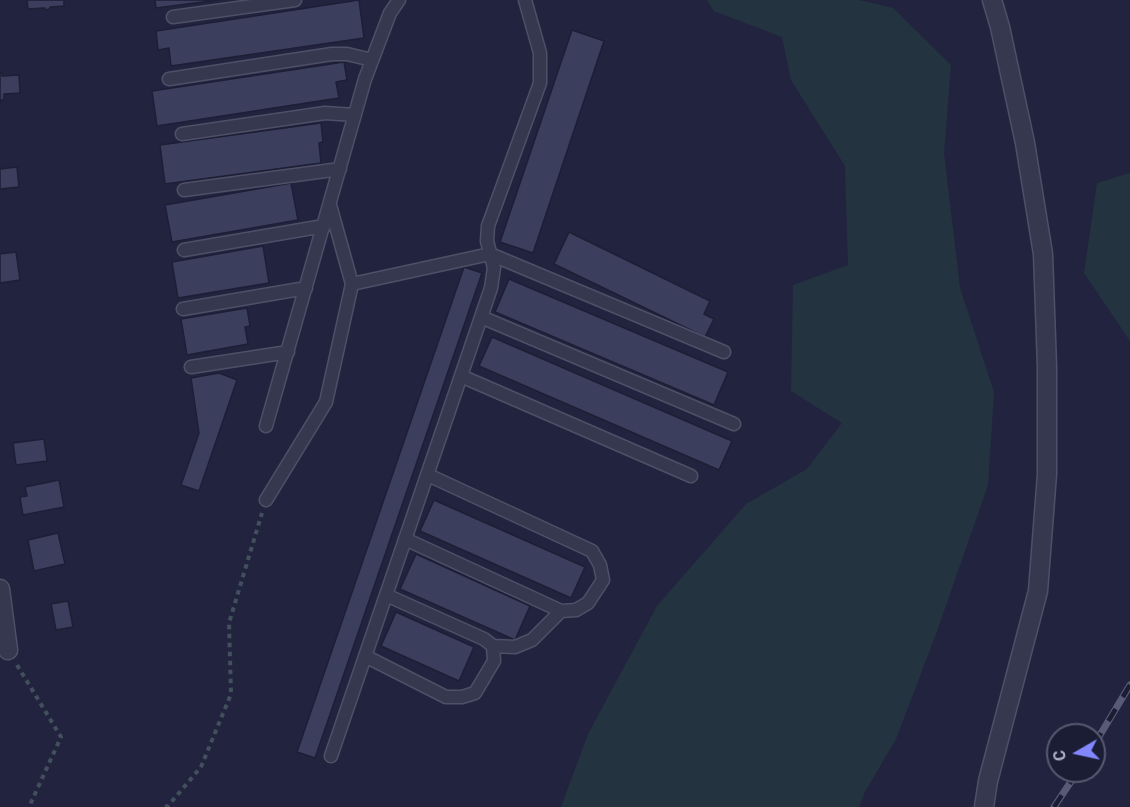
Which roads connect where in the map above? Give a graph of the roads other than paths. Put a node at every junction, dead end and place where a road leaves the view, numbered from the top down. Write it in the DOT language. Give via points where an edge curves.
graph roads {
  1 [pos="295,0"];
  2 [pos="399,0"];
  3 [pos="525,0"];
  4 [pos="992,0"];
  5 [pos="173,17"];
  6 [pos="372,60"];
  7 [pos="169,79"];
  8 [pos="355,116"];
  9 [pos="182,134"];
  10 [pos="340,169"];
  11 [pos="184,190"];
  12 [pos="330,204"];
  13 [pos="324,226"];
  14 [pos="184,250"];
  15 [pos="490,254"];
  16 [pos="351,284"];
  17 [pos="306,288"];
  18 [pos="183,309"];
  19 [pos="482,317"];
  20 [pos="288,352"];
  21 [pos="724,352"];
  22 [pos="191,367"];
  23 [pos="461,376"];
  24 [pos="734,424"];
  25 [pos="266,426"];
  26 [pos="428,475"];
  27 [pos="691,476"];
  28 [pos="266,500"];
  29 [pos="405,540"];
  30 [pos="0,589"];
  31 [pos="386,595"];
  32 [pos="561,611"];
  33 [pos="494,646"];
  34 [pos="8,650"];
  35 [pos="365,656"];
  36 [pos="331,756"];
  37 [pos="984,807"];
  1 -- 5 [label="lane"];
  2 -- 6 [label="lane"];
  3 -- 15 [label="lane" via="540,53 540,83 488,226"];
  4 -- 37 [label="street" via="1025,143 1043,254 1047,474 1038,591"];
  6 -- 7 [label="lane" via="332,54"];
  6 -- 8 [label="lane"];
  8 -- 9 [label="lane" via="325,113"];
  8 -- 10 [label="lane"];
  10 -- 11 [label="lane"];
  10 -- 12 [label="lane"];
  12 -- 13 [label="lane"];
  12 -- 16 [label="lane"];
  13 -- 14 [label="lane"];
  13 -- 17 [label="lane"];
  15 -- 16 [label="lane"];
  15 -- 19 [label="lane" via="494,268"];
  15 -- 21 [label="lane"];
  16 -- 28 [label="lane" via="326,402"];
  17 -- 18 [label="lane"];
  17 -- 20 [label="lane"];
  19 -- 23 [label="lane"];
  19 -- 24 [label="lane"];
  20 -- 22 [label="lane"];
  20 -- 25 [label="lane"];
  23 -- 26 [label="lane"];
  23 -- 27 [label="lane"];
  26 -- 29 [label="lane"];
  26 -- 32 [label="lane" via="592,551 603,580 588,603 576,610"];
  29 -- 31 [label="lane"];
  29 -- 32 [label="lane"];
  30 -- 34 [label="street"];
  31 -- 33 [label="lane"];
  31 -- 35 [label="lane"];
  32 -- 33 [label="lane" via="532,640 515,647"];
  33 -- 35 [label="lane" via="494,661 475,693 462,697 446,697"];
  35 -- 36 [label="lane"];
}
